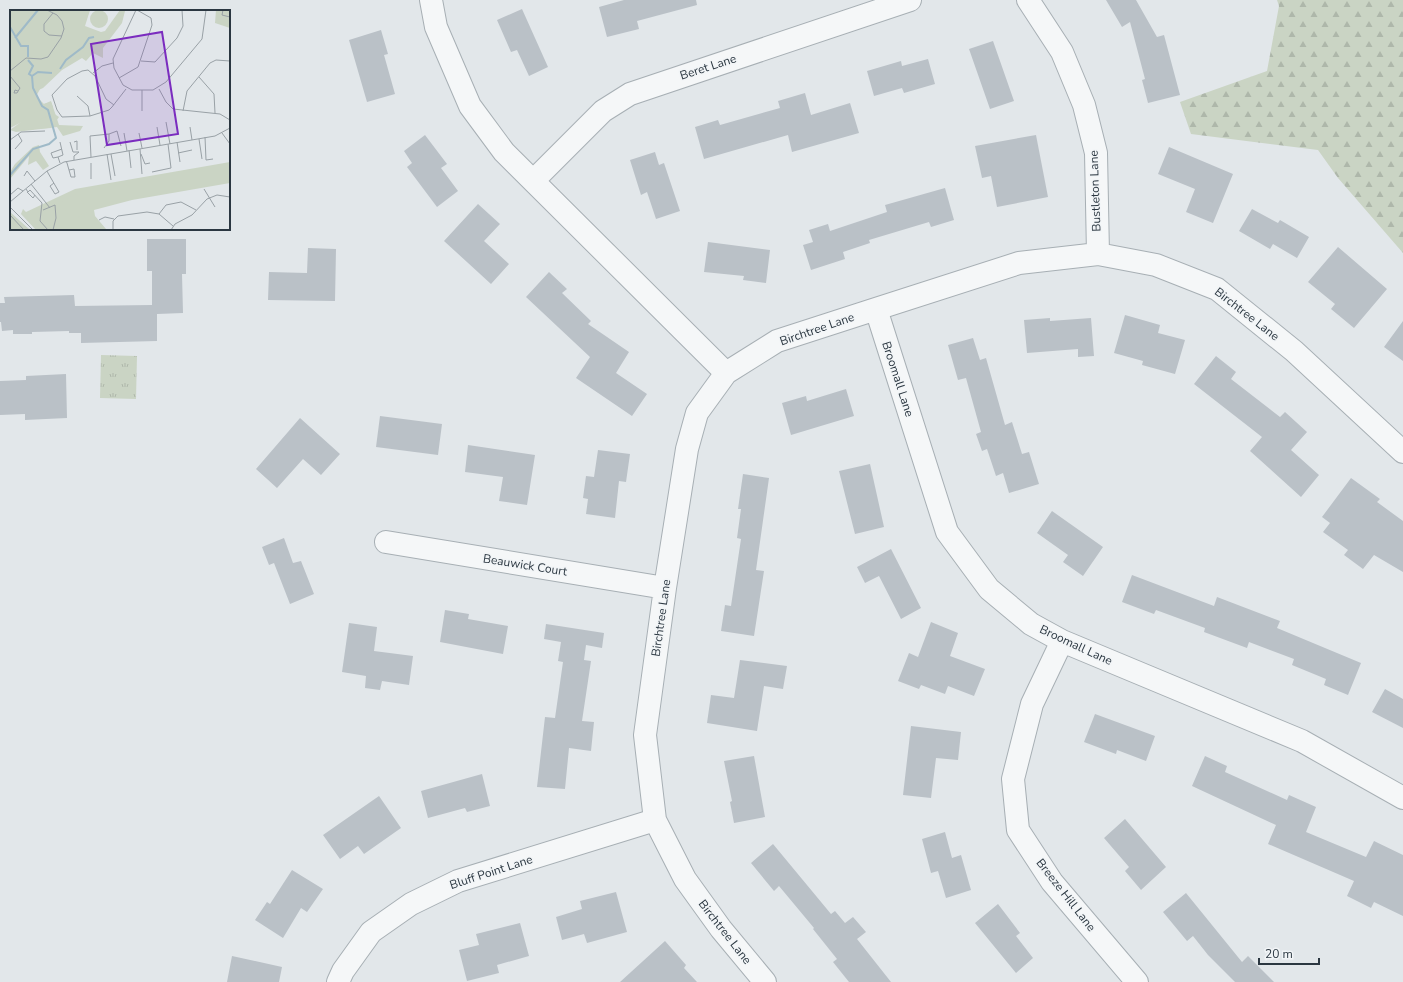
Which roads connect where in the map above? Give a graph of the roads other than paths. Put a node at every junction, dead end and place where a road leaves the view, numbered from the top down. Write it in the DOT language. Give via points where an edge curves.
graph roads {
  1 [pos="431,0"];
  2 [pos="910,0"];
  3 [pos="1028,0"];
  4 [pos="534,180"];
  5 [pos="1098,254"];
  6 [pos="876,309"];
  7 [pos="726,373"];
  8 [pos="1403,452"];
  9 [pos="386,542"];
  10 [pos="665,588"];
  11 [pos="1062,641"];
  12 [pos="1403,798"];
  13 [pos="655,820"];
  14 [pos="338,982"];
  15 [pos="765,982"];
  16 [pos="1137,982"];
  1 -- 4 [label="street" via="436,27 470,106 504,152"];
  2 -- 4 [label="street, Beret Lane" via="630,94 603,111"];
  3 -- 5 [label="street, Bustleton Lane" via="1062,52 1084,105 1096,153"];
  4 -- 7 [label="street"];
  5 -- 6 [label="street, Birchtree Lane" via="1019,263"];
  5 -- 8 [label="street, Birchtree Lane" via="1156,265 1217,289 1294,351"];
  6 -- 7 [label="street, Birchtree Lane" via="777,341"];
  6 -- 11 [label="street, Broomall Lane" via="947,532 990,589 1032,624"];
  7 -- 10 [label="street, Birchtree Lane" via="698,413 687,449"];
  9 -- 10 [label="street, Beauwick Court"];
  10 -- 13 [label="street, Birchtree Lane" via="645,735"];
  11 -- 12 [label="street, Broomall Lane" via="1302,741"];
  11 -- 16 [label="street, Breeze Hill Lane" via="1032,704 1013,779 1018,830 1052,882"];
  13 -- 14 [label="street, Bluff Point Lane" via="458,881 412,904 371,932"];
  13 -- 15 [label="street, Birchtree Lane" via="685,879 721,929"];
}
